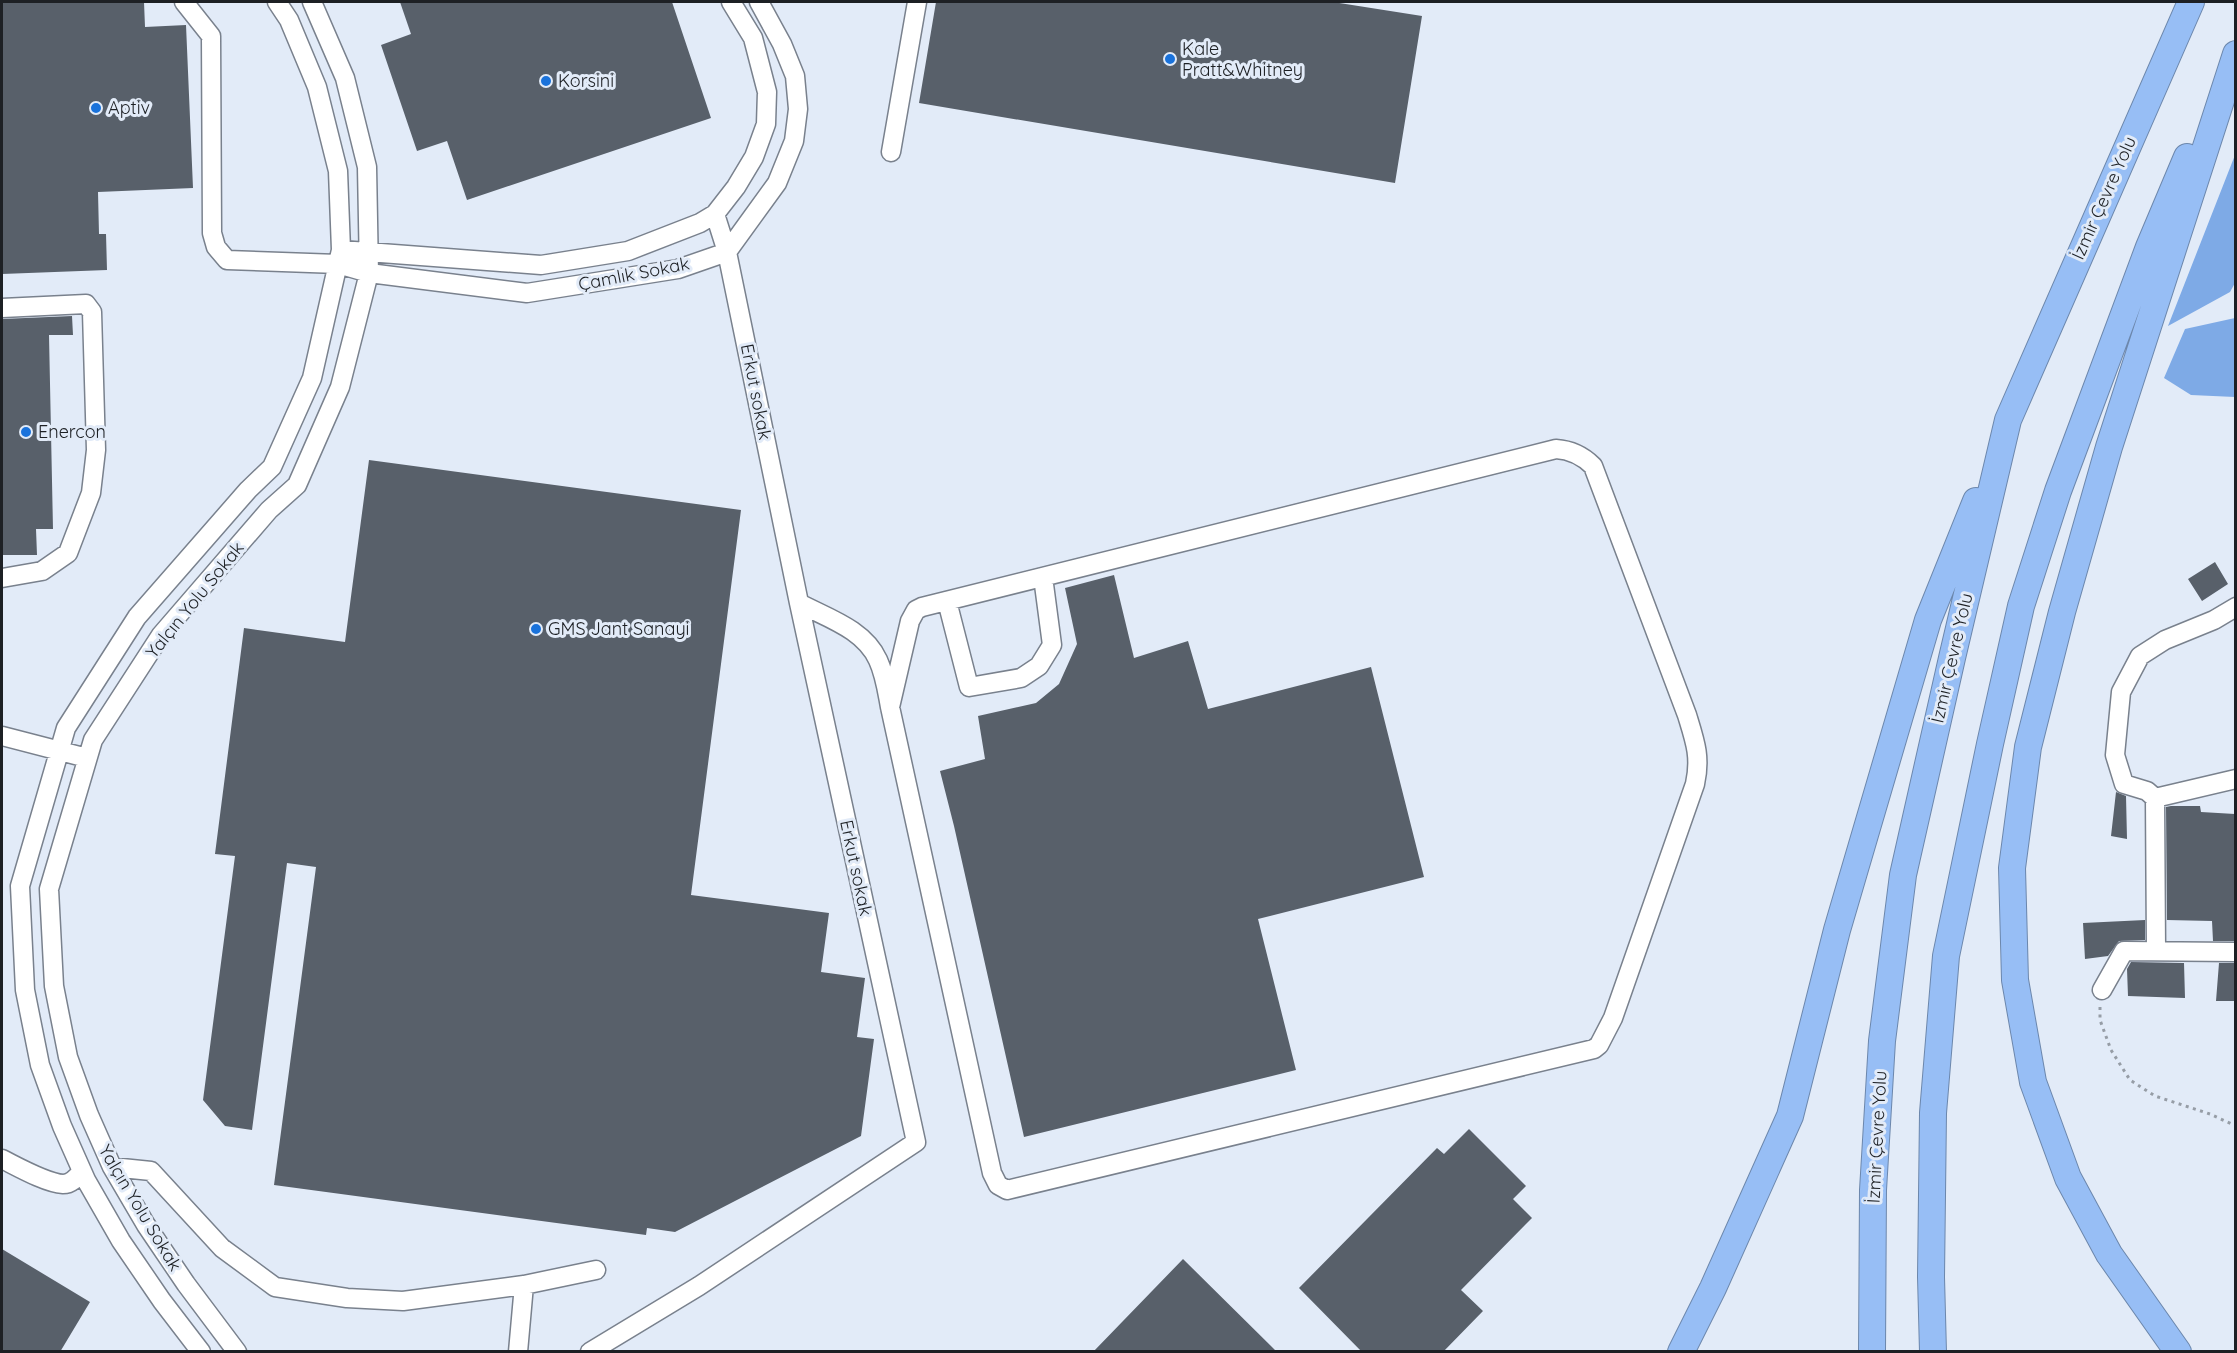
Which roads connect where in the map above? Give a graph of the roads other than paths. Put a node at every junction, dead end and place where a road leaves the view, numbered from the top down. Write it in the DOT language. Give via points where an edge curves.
graph roads {
  1 [pos="184,2"];
  2 [pos="277,2"];
  3 [pos="312,2"];
  4 [pos="731,2"];
  5 [pos="759,2"];
  6 [pos="917,2"];
  7 [pos="2191,2"];
  8 [pos="2235,43"];
  9 [pos="2235,54"];
  10 [pos="891,152"];
  11 [pos="715,214"];
  12 [pos="728,252"];
  13 [pos="369,253"];
  14 [pos="340,257"];
  15 [pos="369,273"];
  16 [pos="2,308"];
  17 [pos="2008,420"];
  18 [pos="1043,577"];
  19 [pos="2,578"];
  20 [pos="947,601"];
  21 [pos="799,603"];
  22 [pos="2235,608"];
  23 [pos="890,707"];
  24 [pos="2,736"];
  25 [pos="60,750"];
  26 [pos="87,758"];
  27 [pos="2235,779"];
  28 [pos="2155,798"];
  29 [pos="2156,950"];
  30 [pos="2235,952"];
  31 [pos="2102,990"];
  32 [pos="2,1159"];
  33 [pos="112,1167"];
  34 [pos="82,1171"];
  35 [pos="596,1270"];
  36 [pos="524,1285"];
  37 [pos="201,1352"];
  38 [pos="237,1352"];
  39 [pos="518,1352"];
  40 [pos="590,1352"];
  41 [pos="1681,1352"];
  42 [pos="1872,1352"];
  43 [pos="1933,1352"];
  44 [pos="2178,1352"];
  1 -- 14 [label="street" via="212,36 212,233 216,247 227,260"];
  2 -- 14 [label="street, Yalçın Yolu Sokak" via="289,20 317,87 338,171"];
  3 -- 13 [label="street, Yalçın Yolu Sokak" via="345,78 367,167"];
  4 -- 11 [label="street, Çamlık Sokak" via="753,38 767,92 766,124 754,157"];
  5 -- 12 [label="street" via="795,76 798,109 794,141 777,183"];
  6 -- 10 [label="street"];
  7 -- 17 [label="highway, İzmir Çevre Yolu"];
  8 -- 43 [label="highway" via="2149,247 2058,491 2021,606 1946,956 1933,1113"];
  9 -- 44 [label="highway" via="2109,447 2062,612 2028,747 2012,868 2015,980 2033,1082 2068,1178 2083,1207 2109,1254"];
  11 -- 12 [label="street, Erkut sokak"];
  11 -- 13 [label="street, Çamlık Sokak" via="628,251 542,265"];
  12 -- 15 [label="street, Çamlık Sokak" via="678,269 527,293"];
  12 -- 21 [label="street, Erkut sokak"];
  13 -- 14 [label="street, Çamlık Sokak"];
  13 -- 15 [label="street, Yalçın Yolu Sokak"];
  14 -- 15 [label="street, Çamlık Sokak"];
  14 -- 25 [label="street, Yalçın Yolu Sokak" via="312,378 273,467 248,490 137,617 66,728"];
  15 -- 26 [label="street, Yalçın Yolu Sokak" via="340,387 297,485 269,510 161,635 93,740"];
  16 -- 19 [label="street" via="86,304 92,312 96,450 91,493 68,553 42,571"];
  17 -- 41 [label="highway" via="1928,621 1837,930 1790,1116"];
  17 -- 42 [label="highway, İzmir Çevre Yolu" via="1903,875 1881,1053 1873,1190"];
  18 -- 20 [label="street"];
  18 -- 20 [label="street" via="1052,645 1040,666 1022,678 969,687"];
  18 -- 23 [label="street" via="1556,449 1574,452 1589,462 1687,715 1699,766 1613,1018 1599,1045 1572,1055 1007,1190 1001,1188 992,1173"];
  20 -- 23 [label="street" via="922,607 913,614"];
  21 -- 23 [label="street" via="864,640 878,659"];
  21 -- 40 [label="street, Erkut sokak" via="916,1143 699,1286"];
  22 -- 28 [label="street" via="2165,640 2140,656 2121,692 2115,754 2124,784 2147,791"];
  24 -- 25 [label="street"];
  25 -- 26 [label="street"];
  25 -- 34 [label="street, Yalçın Yolu Sokak" via="20,885 25,990 40,1065"];
  26 -- 33 [label="street, Yalçın Yolu Sokak" via="49,889 54,986 68,1058"];
  27 -- 28 [label="street"];
  28 -- 29 [label="street"];
  29 -- 30 [label="street"];
  29 -- 31 [label="street" via="2124,951"];
  32 -- 34 [label="street" via="64,1184 75,1180"];
  33 -- 36 [label="street" via="151,1171 222,1248 275,1287 347,1298 404,1301"];
  33 -- 38 [label="street, Yalçın Yolu Sokak" via="146,1225"];
  34 -- 37 [label="street, Yalçın Yolu Sokak" via="122,1241"];
  35 -- 36 [label="street"];
  36 -- 39 [label="street"];
}
